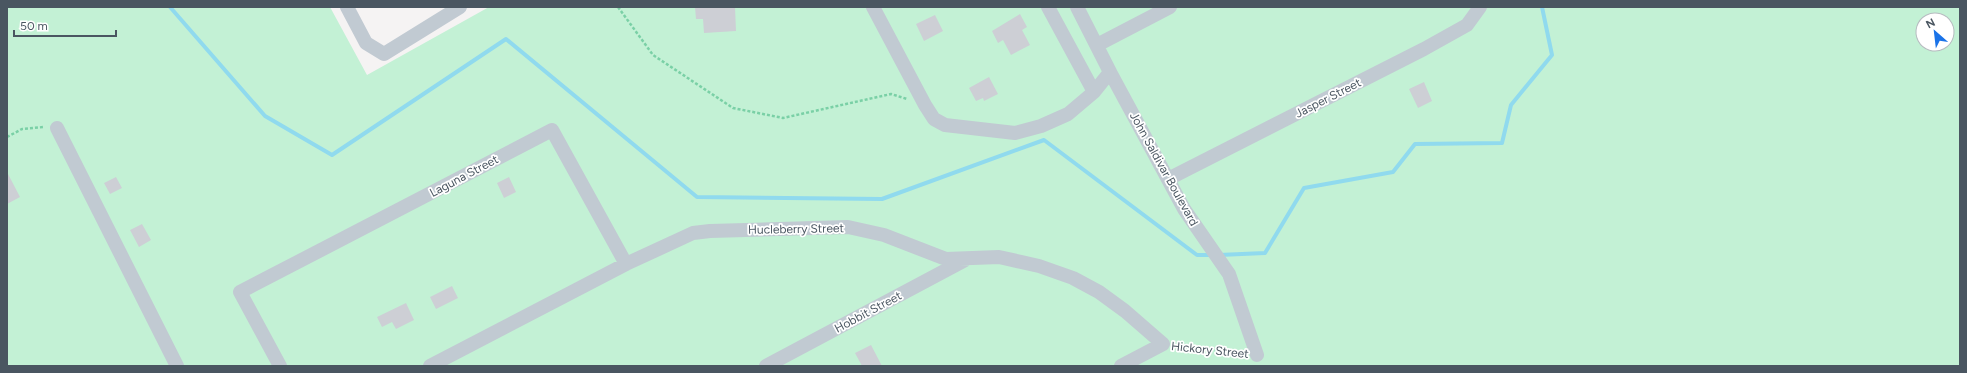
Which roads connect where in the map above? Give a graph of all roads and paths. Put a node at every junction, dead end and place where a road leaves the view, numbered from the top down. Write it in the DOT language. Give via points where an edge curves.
graph roads {
  1 [pos="347,7"];
  2 [pos="460,7"];
  3 [pos="618,7"];
  4 [pos="873,7"];
  5 [pos="1048,7"];
  6 [pos="1077,7"];
  7 [pos="1170,7"];
  8 [pos="1480,7"];
  9 [pos="1097,45"];
  10 [pos="1110,72"];
  11 [pos="1094,92"];
  12 [pos="925,106"];
  13 [pos="57,128"];
  14 [pos="7,137"];
  15 [pos="1168,179"];
  16 [pos="970,258"];
  17 [pos="626,264"];
  18 [pos="1163,344"];
  19 [pos="1257,355"];
  20 [pos="177,366"];
  21 [pos="280,366"];
  22 [pos="430,366"];
  23 [pos="766,366"];
  24 [pos="1121,366"];
  1 -- 2 [label="street" via="366,43 384,54"];
  3 -- 12 [label="path" via="653,55 733,108 783,118 891,94"];
  4 -- 12 [label="street"];
  5 -- 11 [label="street"];
  6 -- 9 [label="street, John Saldivar Boulevard"];
  7 -- 9 [label="street"];
  8 -- 15 [label="street, Jasper Street" via="1466,25 1424,49"];
  9 -- 10 [label="street, John Saldivar Boulevard"];
  10 -- 11 [label="street"];
  10 -- 15 [label="street, John Saldivar Boulevard"];
  11 -- 12 [label="street" via="1068,114 1042,126 1015,133 945,125 934,119"];
  13 -- 14 [label="path" via="22,129"];
  13 -- 20 [label="street"];
  15 -- 19 [label="street, John Saldivar Boulevard" via="1184,209 1228,274"];
  16 -- 17 [label="street, Hucleberry Street" via="946,259 884,235 848,228 810,228 710,231 694,234"];
  16 -- 18 [label="street, Hucleberry Street" via="998,257 1040,266 1073,278 1125,311"];
  16 -- 23 [label="street, Hobbit Street"];
  17 -- 21 [label="street, Laguna Street" via="552,130 240,292"];
  17 -- 22 [label="street, Hucleberry Street"];
  18 -- 19 [label="path, Hickory Street"];
  18 -- 24 [label="street, Hickory Street"];
}
